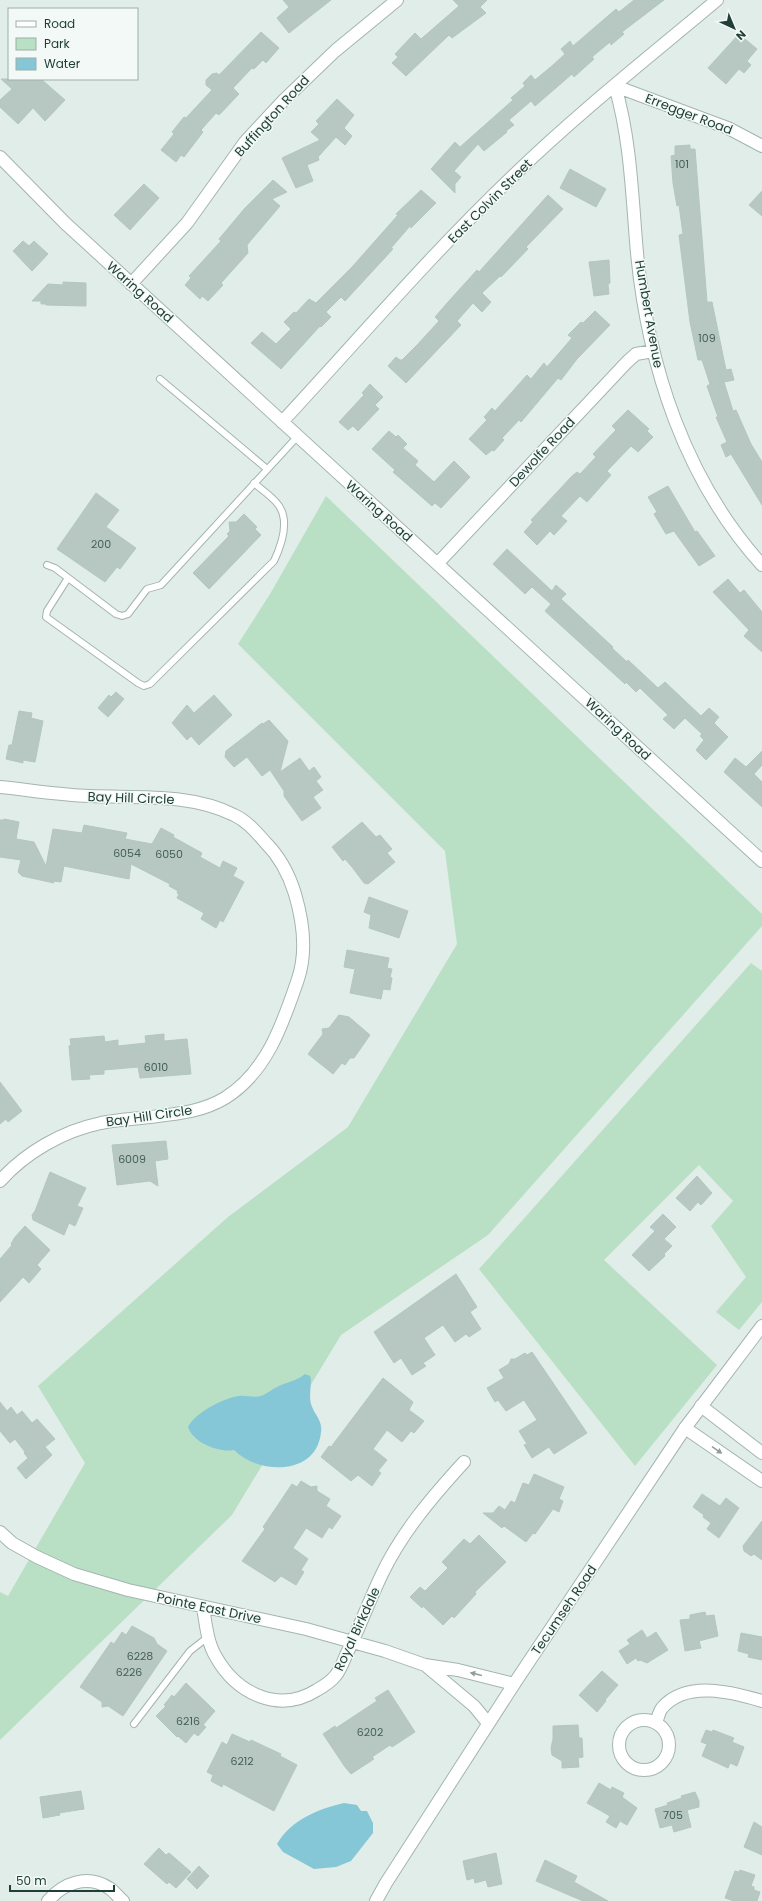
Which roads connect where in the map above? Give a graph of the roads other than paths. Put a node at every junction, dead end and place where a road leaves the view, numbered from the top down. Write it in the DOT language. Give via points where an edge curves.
graph roads {
  1 [pos="397,0"];
  2 [pos="718,0"];
  3 [pos="615,86"];
  4 [pos="762,146"];
  5 [pos="0,157"];
  6 [pos="131,284"];
  7 [pos="653,351"];
  8 [pos="160,379"];
  9 [pos="282,422"];
  10 [pos="298,436"];
  11 [pos="267,469"];
  12 [pos="254,483"];
  13 [pos="438,563"];
  14 [pos="47,565"];
  15 [pos="762,565"];
  16 [pos="68,578"];
  17 [pos="0,787"];
  18 [pos="762,861"];
  19 [pos="0,1181"];
  20 [pos="762,1326"];
  21 [pos="701,1406"];
  22 [pos="685,1428"];
  23 [pos="762,1453"];
  24 [pos="464,1462"];
  25 [pos="762,1481"];
  26 [pos="0,1532"];
  27 [pos="203,1608"];
  28 [pos="208,1637"];
  29 [pos="353,1642"];
  30 [pos="425,1665"];
  31 [pos="514,1684"];
  32 [pos="762,1701"];
  33 [pos="656,1722"];
  34 [pos="488,1723"];
  35 [pos="134,1724"];
  36 [pos="48,1901"];
  37 [pos="123,1901"];
  38 [pos="376,1901"];
  1 -- 6 [label="street, Buffington Road" via="335,51 284,100 245,142 187,223"];
  2 -- 3 [label="street, East Colvin Street"];
  3 -- 4 [label="street, Erregger Road" via="728,128"];
  3 -- 7 [label="street, Humbert Avenue" via="624,115 628,141 638,255"];
  3 -- 9 [label="street, East Colvin Street" via="509,180 461,228"];
  5 -- 6 [label="street, Waring Road" via="65,223"];
  6 -- 9 [label="street, Waring Road"];
  7 -- 13 [label="street, Dewolfe Road" via="636,354 627,362"];
  7 -- 15 [label="street, Humbert Avenue" via="690,458 735,531"];
  8 -- 11 [label="lane"];
  9 -- 10 [label="street, Waring Road"];
  10 -- 11 [label="lane"];
  10 -- 13 [label="street, Waring Road"];
  11 -- 12 [label="lane"];
  12 -- 16 [label="lane" via="161,585 148,589 128,614 116,614"];
  12 -- 16 [label="lane" via="277,502 283,514 284,531 280,550 274,562 150,684 144,686 138,683 46,617 47,611"];
  13 -- 18 [label="street, Waring Road"];
  14 -- 16 [label="lane"];
  17 -- 19 [label="street, Bay Hill Circle" via="73,795 179,799 211,806 236,816 252,828 276,853 291,879 304,946 301,970 283,1022 260,1065 236,1090 222,1099 190,1112 101,1123 70,1132 35,1150"];
  20 -- 21 [label="street, Tecumseh Road"];
  21 -- 22 [label="street, Tecumseh Road"];
  21 -- 23 [label="street"];
  22 -- 25 [label="street, one-way"];
  22 -- 31 [label="street, Tecumseh Road"];
  24 -- 29 [label="street, Royal Birkdale" via="410,1527 382,1573"];
  26 -- 27 [label="street, Pointe East Drive" via="12,1543 74,1574"];
  27 -- 28 [label="street, Royal Birkdale"];
  27 -- 29 [label="street, Pointe East Drive" via="306,1629"];
  28 -- 29 [label="street, Royal Birkdale" via="215,1656 229,1676 246,1690 276,1700 305,1698 329,1684 337,1675"];
  28 -- 35 [label="lane" via="190,1651"];
  29 -- 30 [label="street, Pointe East Drive"];
  31 -- 30 [label="street, Pointe East Drive, one-way"];
  30 -- 34 [label="street, Pointe East Drive" via="474,1706"];
  31 -- 34 [label="street, Tecumseh Road"];
  32 -- 33 [label="street" via="720,1691 691,1692 672,1699 662,1709"];
  33 -- 33 [label="street" via="636,1721 622,1734 619,1743 620,1753 625,1762 633,1768 652,1769 661,1764 667,1756 670,1747 668,1737"];
  34 -- 38 [label="street, Tecumseh Road"];
  36 -- 37 [label="street" via="56,1891 72,1882 95,1882 109,1888"];
}
